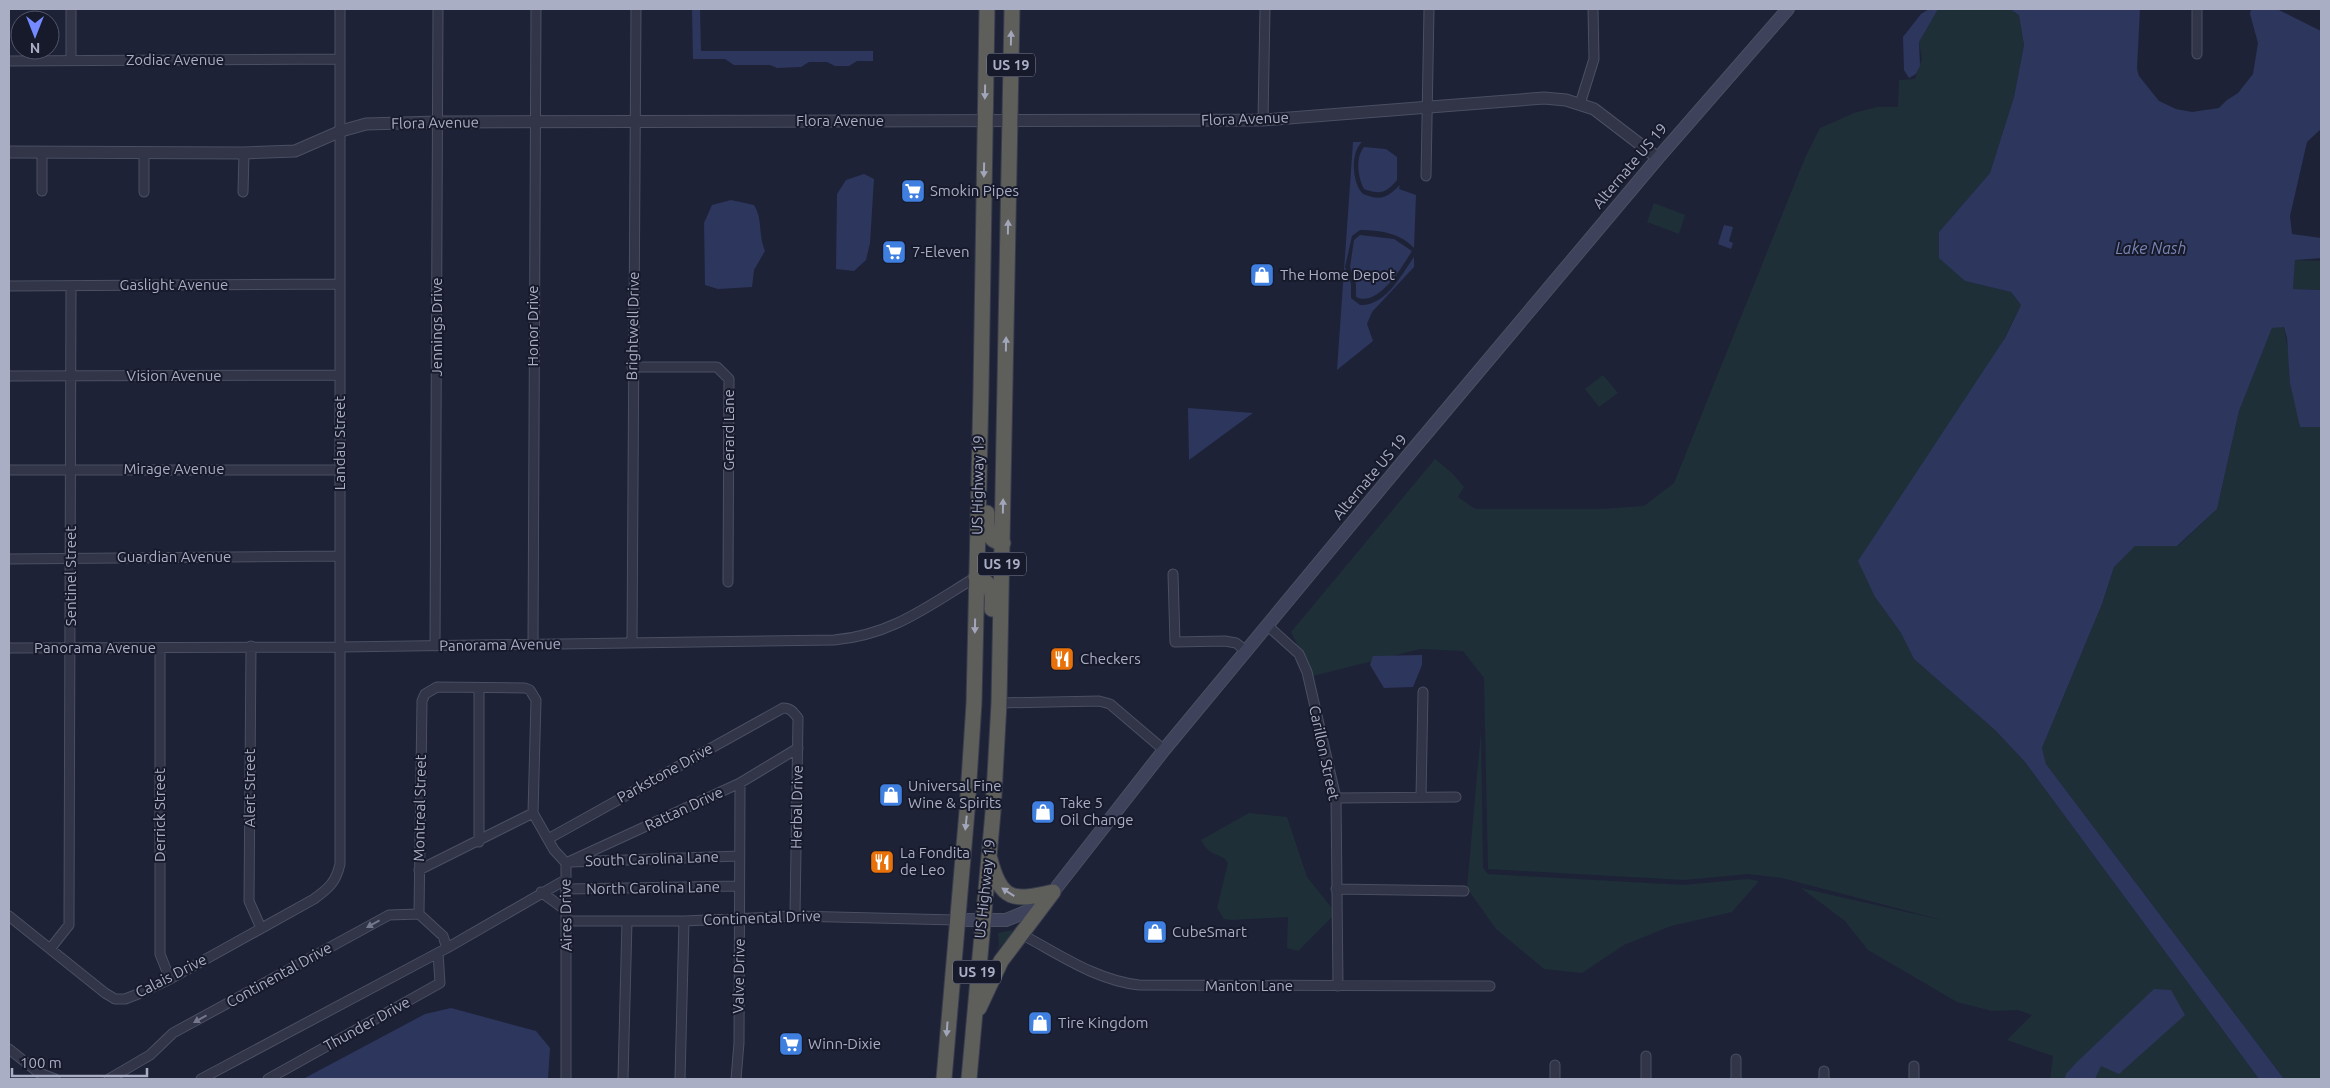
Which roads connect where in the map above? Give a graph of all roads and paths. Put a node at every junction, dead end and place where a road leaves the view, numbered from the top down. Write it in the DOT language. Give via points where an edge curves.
graph roads {
  1 [pos="71,9"];
  2 [pos="340,9"];
  3 [pos="438,9"];
  4 [pos="536,9"];
  5 [pos="636,9"];
  6 [pos="987,9"];
  7 [pos="1012,9"];
  8 [pos="1265,9"];
  9 [pos="1429,9"];
  10 [pos="1593,9"];
  11 [pos="1788,9"];
  12 [pos="2197,9"];
  13 [pos="2197,54"];
  14 [pos="340,58"];
  15 [pos="71,60"];
  16 [pos="9,61"];
  17 [pos="1580,104"];
  18 [pos="1428,108"];
  19 [pos="1263,120"];
  20 [pos="636,121"];
  21 [pos="985,121"];
  22 [pos="438,122"];
  23 [pos="534,122"];
  24 [pos="1010,122"];
  25 [pos="341,131"];
  26 [pos="9,152"];
  27 [pos="42,152"];
  28 [pos="144,152"];
  29 [pos="244,153"];
  30 [pos="1658,158"];
  31 [pos="1426,176"];
  32 [pos="42,191"];
  33 [pos="144,192"];
  34 [pos="243,192"];
  35 [pos="340,284"];
  36 [pos="9,286"];
  37 [pos="72,286"];
  38 [pos="632,367"];
  39 [pos="340,375"];
  40 [pos="9,376"];
  41 [pos="71,376"];
  42 [pos="979,450"];
  43 [pos="71,469"];
  44 [pos="9,470"];
  45 [pos="339,470"];
  46 [pos="1003,543"];
  47 [pos="340,556"];
  48 [pos="71,558"];
  49 [pos="9,559"];
  50 [pos="1173,574"];
  51 [pos="976,577"];
  52 [pos="728,582"];
  53 [pos="1268,626"];
  54 [pos="632,643"];
  55 [pos="533,644"];
  56 [pos="251,646"];
  57 [pos="435,646"];
  58 [pos="342,647"];
  59 [pos="9,648"];
  60 [pos="70,648"];
  61 [pos="160,648"];
  62 [pos="1246,651"];
  63 [pos="479,689"];
  64 [pos="1423,692"];
  65 [pos="999,703"];
  66 [pos="783,708"];
  67 [pos="997,737"];
  68 [pos="798,748"];
  69 [pos="1164,750"];
  70 [pos="740,783"];
  71 [pos="1421,797"];
  72 [pos="1456,797"];
  73 [pos="1336,798"];
  74 [pos="533,813"];
  75 [pos="548,839"];
  76 [pos="479,842"];
  77 [pos="988,852"];
  78 [pos="739,856"];
  79 [pos="566,863"];
  80 [pos="419,870"];
  81 [pos="338,876"];
  82 [pos="566,885"];
  83 [pos="740,886"];
  84 [pos="1336,889"];
  85 [pos="1464,891"];
  86 [pos="541,892"];
  87 [pos="1053,892"];
  88 [pos="419,914"];
  89 [pos="9,916"];
  90 [pos="567,916"];
  91 [pos="795,916"];
  92 [pos="740,918"];
  93 [pos="956,920"];
  94 [pos="627,921"];
  95 [pos="684,921"];
  96 [pos="982,921"];
  97 [pos="261,928"];
  98 [pos="1021,934"];
  99 [pos="447,948"];
  100 [pos="50,949"];
  101 [pos="438,953"];
  102 [pos="170,979"];
  103 [pos="1338,986"];
  104 [pos="1490,986"];
  105 [pos="973,1023"];
  106 [pos="9,1049"];
  107 [pos="1646,1056"];
  108 [pos="1736,1059"];
  109 [pos="1555,1065"];
  110 [pos="1914,1066"];
  111 [pos="55,1079"];
  112 [pos="109,1079"];
  113 [pos="201,1079"];
  114 [pos="268,1079"];
  115 [pos="566,1079"];
  116 [pos="623,1079"];
  117 [pos="680,1079"];
  118 [pos="736,1079"];
  119 [pos="944,1079"];
  120 [pos="969,1079"];
  121 [pos="1555,1079"];
  122 [pos="1646,1079"];
  123 [pos="1736,1079"];
  124 [pos="1914,1079"];
  1 -- 15 [label="street"];
  2 -- 14 [label="street, Landau Street"];
  3 -- 22 [label="street, Jennings Drive"];
  4 -- 23 [label="street, Honor Drive"];
  5 -- 20 [label="street, Brightwell Drive"];
  6 -- 21 [label="highway, US Highway 19 / US 19, one-way"];
  24 -- 7 [label="highway, US Highway 19 / US 19, one-way"];
  8 -- 19 [label="street"];
  9 -- 18 [label="street"];
  10 -- 17 [label="street" via="1594,59"];
  11 -- 30 [label="main road, Alternate US 19"];
  12 -- 13 [label="street"];
  14 -- 15 [label="street, Zodiac Avenue"];
  14 -- 25 [label="street, Landau Street"];
  15 -- 16 [label="street, Zodiac Avenue"];
  17 -- 18 [label="street, Flora Avenue" via="1544,98"];
  17 -- 30 [label="street, Flora Avenue" via="1594,109"];
  18 -- 19 [label="street, Flora Avenue"];
  18 -- 31 [label="street"];
  19 -- 24 [label="street, Flora Avenue"];
  20 -- 21 [label="street, Flora Avenue"];
  20 -- 23 [label="street, Flora Avenue"];
  20 -- 38 [label="street, Brightwell Drive"];
  21 -- 24 [label="street, Flora Avenue"];
  21 -- 42 [label="highway, US Highway 19 / US 19, one-way"];
  22 -- 23 [label="street, Flora Avenue"];
  22 -- 25 [label="street, Flora Avenue" via="366,124"];
  22 -- 57 [label="street, Jennings Drive"];
  23 -- 55 [label="street, Honor Drive"];
  46 -- 24 [label="highway, US Highway 19 / US 19, one-way"];
  25 -- 29 [label="street, Flora Avenue" via="295,151"];
  25 -- 35 [label="street, Landau Street"];
  26 -- 27 [label="street, Flora Avenue"];
  27 -- 28 [label="street, Flora Avenue"];
  27 -- 32 [label="street"];
  28 -- 29 [label="street, Flora Avenue"];
  28 -- 33 [label="street"];
  29 -- 34 [label="street"];
  30 -- 53 [label="main road, Alternate US 19"];
  35 -- 37 [label="street, Gaslight Avenue"];
  35 -- 39 [label="street, Landau Street"];
  36 -- 37 [label="street, Gaslight Avenue"];
  37 -- 41 [label="street, Sentinel Street"];
  38 -- 52 [label="street, Gerard Lane" via="717,367 729,379"];
  38 -- 54 [label="street, Brightwell Drive"];
  39 -- 41 [label="street, Vision Avenue"];
  39 -- 45 [label="street, Landau Street"];
  40 -- 41 [label="street, Vision Avenue"];
  41 -- 43 [label="street, Sentinel Street"];
  42 -- 46 [label="highway" via="988,476 988,532 994,542"];
  42 -- 51 [label="highway, US Highway 19 / US 19"];
  43 -- 44 [label="street, Mirage Avenue"];
  43 -- 45 [label="street, Mirage Avenue"];
  43 -- 48 [label="street, Sentinel Street"];
  45 -- 47 [label="street, Landau Street"];
  46 -- 65 [label="highway, US Highway 19 / US 19"];
  47 -- 48 [label="street, Guardian Avenue"];
  47 -- 58 [label="street, Landau Street"];
  48 -- 49 [label="street, Guardian Avenue"];
  48 -- 60 [label="street, Sentinel Street"];
  50 -- 62 [label="street" via="1175,642 1225,641 1236,643"];
  51 -- 54 [label="street, Panorama Avenue" via="894,626 869,635 834,640"];
  51 -- 67 [label="highway" via="985,579 992,593 991,687"];
  51 -- 93 [label="highway, US Highway 19 / US 19, one-way" via="972,754"];
  53 -- 62 [label="main road, Alternate US 19"];
  53 -- 73 [label="street, Carillon Street" via="1299,654 1307,672"];
  54 -- 55 [label="street, Panorama Avenue"];
  55 -- 57 [label="street, Panorama Avenue"];
  56 -- 58 [label="street, Panorama Avenue"];
  56 -- 61 [label="street, Panorama Avenue"];
  56 -- 97 [label="street, Alert Street" via="249,900"];
  57 -- 58 [label="street, Panorama Avenue"];
  58 -- 81 [label="street, Landau Street"];
  59 -- 60 [label="street, Panorama Avenue"];
  60 -- 61 [label="street, Panorama Avenue"];
  60 -- 100 [label="street, Sentinel Street" via="69,924"];
  61 -- 102 [label="street, Derrick Street" via="160,954"];
  62 -- 69 [label="main road, Alternate US 19"];
  63 -- 74 [label="street" via="525,688 536,700"];
  63 -- 76 [label="street"];
  63 -- 80 [label="street, Montreal Street" via="437,687 425,694 422,701"];
  64 -- 71 [label="street"];
  65 -- 67 [label="highway, US Highway 19 / US 19"];
  65 -- 69 [label="street" via="1099,701 1110,704"];
  66 -- 68 [label="street, Herbal Drive" via="792,710 798,718"];
  66 -- 75 [label="street, Parkstone Drive"];
  67 -- 77 [label="highway, US Highway 19 / US 19"];
  68 -- 70 [label="street, Rattan Drive"];
  68 -- 91 [label="street, Herbal Drive"];
  69 -- 87 [label="main road, Alternate US 19"];
  70 -- 78 [label="street, Valve Drive"];
  70 -- 79 [label="street, Rattan Drive"];
  71 -- 72 [label="street"];
  71 -- 73 [label="street"];
  73 -- 84 [label="street, Carillon Street"];
  74 -- 75 [label="street, Aires Drive"];
  74 -- 76 [label="street"];
  75 -- 79 [label="street, Aires Drive"];
  76 -- 80 [label="street"];
  87 -- 77 [label="highway, one-way" via="1025,898 1012,896 996,878"];
  77 -- 96 [label="highway, US Highway 19 / US 19"];
  78 -- 79 [label="street, South Carolina Lane"];
  78 -- 83 [label="street, Valve Drive"];
  79 -- 82 [label="street, Aires Drive"];
  80 -- 88 [label="street, Montreal Street"];
  81 -- 97 [label="street, Calais Drive" via="333,885 314,899"];
  82 -- 83 [label="street, North Carolina Lane"];
  82 -- 86 [label="street"];
  82 -- 90 [label="street, Aires Drive"];
  83 -- 92 [label="street, Valve Drive"];
  84 -- 85 [label="street"];
  84 -- 103 [label="street, Carillon Street"];
  86 -- 90 [label="street"];
  86 -- 99 [label="street"];
  87 -- 96 [label="main road, Alternate US 19" via="1014,918"];
  87 -- 98 [label="highway"];
  88 -- 99 [label="street" via="442,936"];
  88 -- 112 [label="street, Continental Drive, one-way" via="389,915 174,1033 150,1055"];
  89 -- 100 [label="street, Calais Drive"];
  90 -- 94 [label="street, Continental Drive"];
  90 -- 115 [label="street, Aires Drive"];
  91 -- 92 [label="street, Continental Drive"];
  91 -- 93 [label="street, Continental Drive"];
  92 -- 95 [label="street, Continental Drive"];
  92 -- 118 [label="street, Valve Drive"];
  93 -- 96 [label="main road, Alternate US 19"];
  93 -- 119 [label="highway, US Highway 19 / US 19, one-way"];
  94 -- 95 [label="street, Continental Drive"];
  94 -- 116 [label="street"];
  95 -- 117 [label="street"];
  96 -- 105 [label="highway, US Highway 19 / US 19"];
  97 -- 102 [label="street, Calais Drive"];
  98 -- 103 [label="street, Manton Lane" via="1098,976 1122,983"];
  98 -- 105 [label="highway" via="1001,961"];
  99 -- 101 [label="street"];
  100 -- 102 [label="street, Calais Drive" via="115,999 125,999"];
  101 -- 113 [label="street"];
  101 -- 114 [label="street, Thunder Drive" via="440,983"];
  103 -- 104 [label="street, Manton Lane"];
  105 -- 120 [label="highway, US Highway 19 / US 19"];
  106 -- 111 [label="street" via="39,1072"];
  107 -- 122 [label="street"];
  108 -- 123 [label="street"];
  109 -- 121 [label="street"];
  110 -- 124 [label="street"];
}
